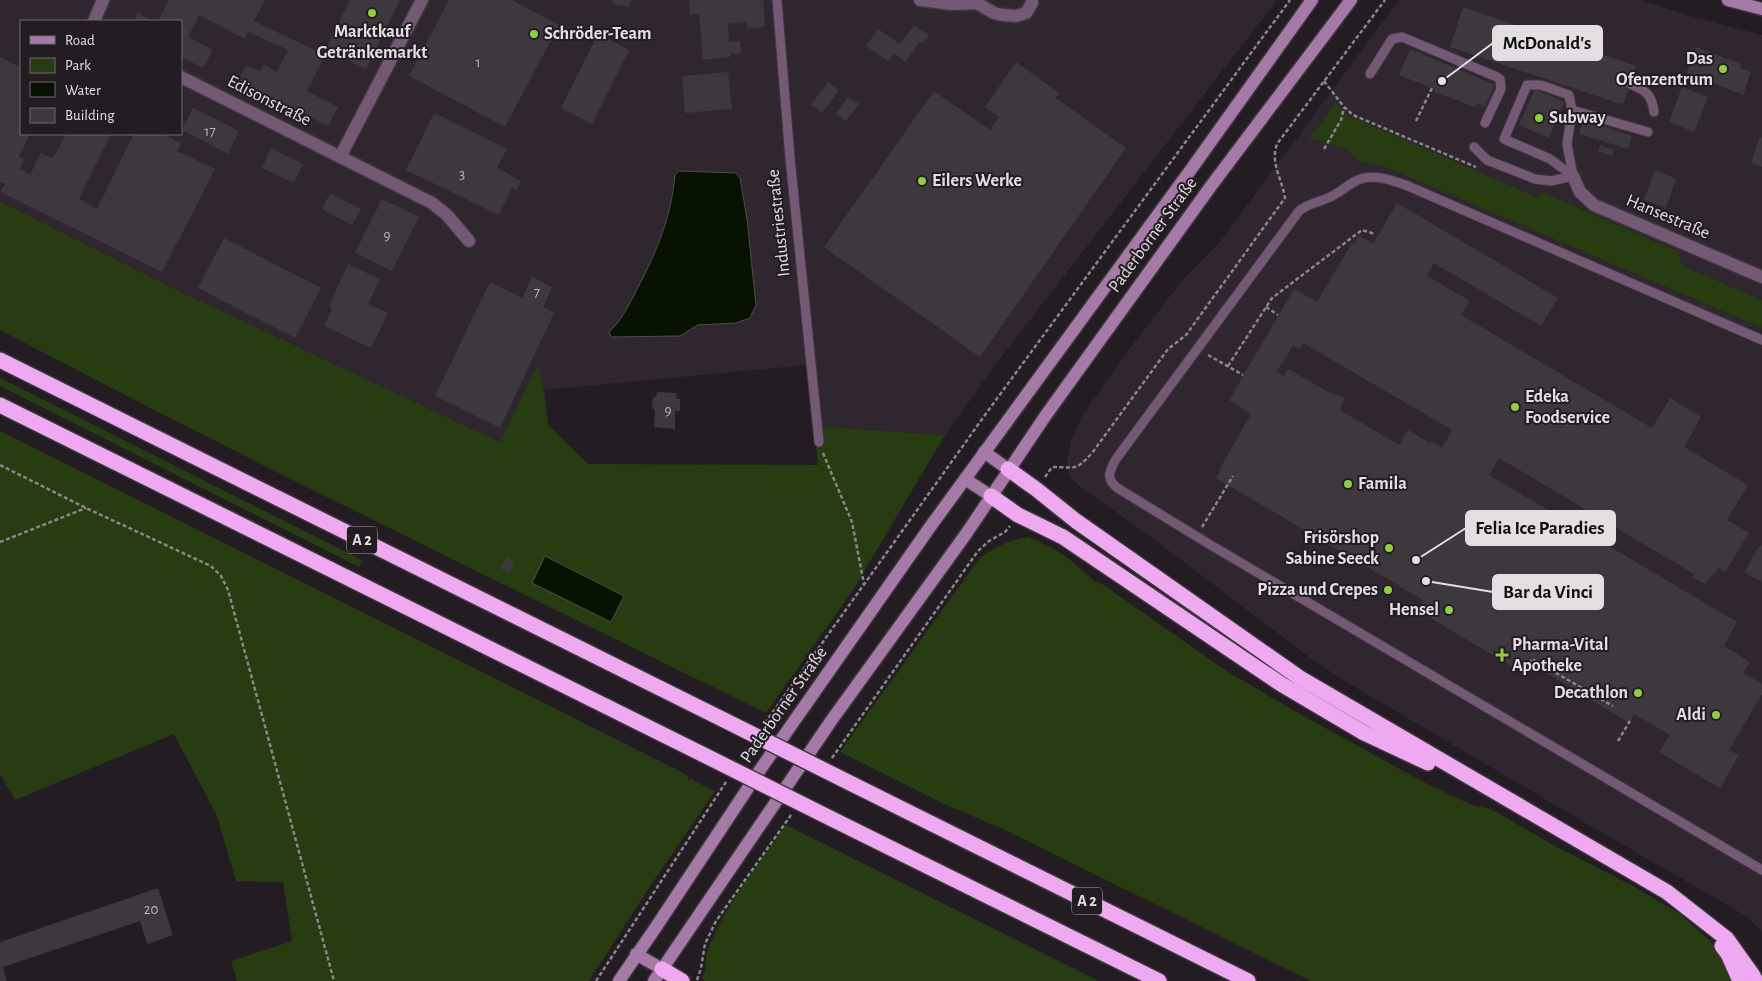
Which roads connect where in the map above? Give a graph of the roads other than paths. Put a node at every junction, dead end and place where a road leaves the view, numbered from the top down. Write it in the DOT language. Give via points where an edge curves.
graph roads {
  1 [pos="103,0"];
  2 [pos="422,0"];
  3 [pos="777,0"];
  4 [pos="920,0"];
  5 [pos="1032,0"];
  6 [pos="1312,0"];
  7 [pos="1352,0"];
  8 [pos="1728,0"];
  9 [pos="979,2"];
  10 [pos="1762,8"];
  11 [pos="94,20"];
  12 [pos="1370,74"];
  13 [pos="182,78"];
  14 [pos="1630,84"];
  15 [pos="1572,110"];
  16 [pos="1654,112"];
  17 [pos="1485,123"];
  18 [pos="1648,132"];
  19 [pos="1474,147"];
  20 [pos="340,157"];
  21 [pos="1573,176"];
  22 [pos="468,241"];
  23 [pos="1762,277"];
  24 [pos="1762,340"];
  25 [pos="0,360"];
  26 [pos="0,405"];
  27 [pos="819,442"];
  28 [pos="984,452"];
  29 [pos="1008,469"];
  30 [pos="965,479"];
  31 [pos="990,496"];
  32 [pos="1516,804"];
  33 [pos="1762,870"];
  34 [pos="1705,922"];
  35 [pos="636,954"];
  36 [pos="658,975"];
  37 [pos="619,981"];
  38 [pos="682,981"];
  39 [pos="1159,981"];
  40 [pos="1248,981"];
  41 [pos="1740,981"];
  42 [pos="1756,981"];
  1 -- 11 [label="street"];
  2 -- 20 [label="street"];
  3 -- 27 [label="lane, Industriestraße"];
  4 -- 9 [label="street" via="954,4"];
  5 -- 9 [label="street" via="1026,13 1016,16 994,13"];
  6 -- 28 [label="main road, Paderborner Straße"];
  7 -- 29 [label="main road, Paderborner Straße" via="1194,209"];
  8 -- 10 [label="main road"];
  12 -- 17 [label="lane" via="1392,39 1402,37 1497,77 1501,89"];
  13 -- 20 [label="street, Edisonstraße"];
  14 -- 16 [label="lane" via="1647,93"];
  15 -- 18 [label="lane"];
  15 -- 21 [label="lane" via="1567,144"];
  15 -- 21 [label="lane" via="1569,95 1541,85 1527,85 1504,139 1550,159"];
  19 -- 21 [label="lane" via="1487,160 1535,179"];
  20 -- 22 [label="street, Edisonstraße" via="432,203 447,215"];
  21 -- 23 [label="street, Hansestraße" via="1580,192 1594,205"];
  24 -- 33 [label="lane" via="1408,186 1379,177 1357,180 1335,195 1299,211 1116,459 1109,477 1119,489 1196,536"];
  25 -- 40 [label="highway, A 2, bridge"];
  26 -- 39 [label="highway, A 2, bridge"];
  28 -- 29 [label="main road"];
  28 -- 30 [label="main road, Paderborner Straße"];
  29 -- 31 [label="main road, Paderborner Straße"];
  29 -- 32 [label="highway" via="1076,521 1300,678"];
  30 -- 31 [label="main road"];
  30 -- 35 [label="main road, Paderborner Straße" via="762,767"];
  31 -- 32 [label="highway" via="1018,515 1064,537 1314,704 1364,733"];
  31 -- 36 [label="main road, Paderborner Straße" via="831,721"];
  32 -- 34 [label="highway" via="1666,892"];
  34 -- 41 [label="highway" via="1728,954"];
  34 -- 42 [label="highway" via="1727,939"];
  35 -- 36 [label="main road"];
  35 -- 37 [label="main road, Paderborner Straße"];
  36 -- 38 [label="highway"];
}
